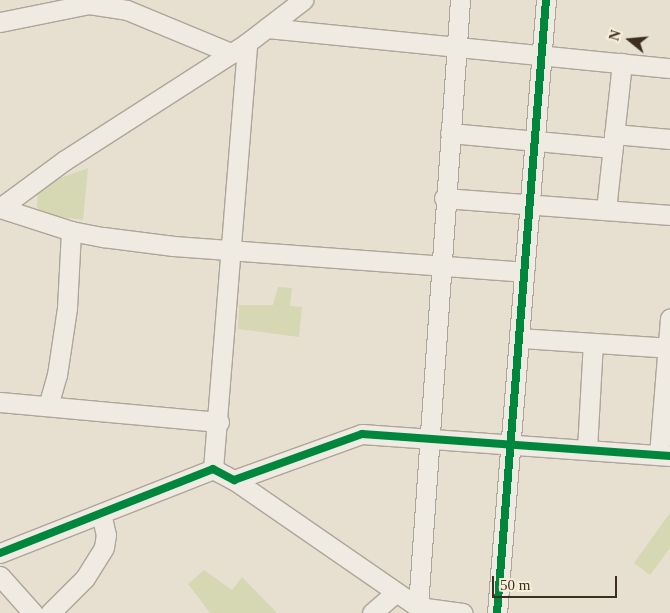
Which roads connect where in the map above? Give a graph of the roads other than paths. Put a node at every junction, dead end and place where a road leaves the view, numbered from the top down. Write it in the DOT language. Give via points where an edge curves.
graph roads {
  1 [pos="303,0"];
  2 [pos="460,0"];
  3 [pos="546,0"];
  4 [pos="88,2"];
  5 [pos="0,22"];
  6 [pos="267,28"];
  7 [pos="247,43"];
  8 [pos="456,46"];
  9 [pos="231,53"];
  10 [pos="542,54"];
  11 [pos="622,63"];
  12 [pos="670,68"];
  13 [pos="450,133"];
  14 [pos="670,139"];
  15 [pos="613,141"];
  16 [pos="534,142"];
  17 [pos="444,198"];
  18 [pos="530,205"];
  19 [pos="0,208"];
  20 [pos="606,210"];
  21 [pos="670,215"];
  22 [pos="71,231"];
  23 [pos="232,250"];
  24 [pos="440,266"];
  25 [pos="524,272"];
  26 [pos="670,318"];
  27 [pos="520,338"];
  28 [pos="593,343"];
  29 [pos="669,348"];
  30 [pos="0,402"];
  31 [pos="48,406"];
  32 [pos="218,422"];
  33 [pos="430,437"];
  34 [pos="511,443"];
  35 [pos="587,449"];
  36 [pos="664,456"];
  37 [pos="213,469"];
  38 [pos="234,480"];
  39 [pos="101,514"];
  40 [pos="0,553"];
  41 [pos="0,576"];
  42 [pos="395,593"];
  43 [pos="418,607"];
  44 [pos="33,613"];
  45 [pos="50,613"];
  46 [pos="372,613"];
  47 [pos="463,613"];
  48 [pos="497,613"];
  1 -- 6 [label="street"];
  2 -- 8 [label="street"];
  3 -- 10 [label="street"];
  4 -- 5 [label="street"];
  4 -- 9 [label="street" via="126,10"];
  6 -- 7 [label="street"];
  6 -- 8 [label="street"];
  7 -- 9 [label="street"];
  7 -- 23 [label="street"];
  8 -- 10 [label="street"];
  8 -- 13 [label="street"];
  9 -- 19 [label="street" via="65,160"];
  10 -- 11 [label="street"];
  10 -- 16 [label="street"];
  11 -- 12 [label="street"];
  11 -- 15 [label="street"];
  13 -- 16 [label="street"];
  13 -- 17 [label="street"];
  14 -- 15 [label="street"];
  15 -- 16 [label="street"];
  15 -- 20 [label="street"];
  16 -- 18 [label="street"];
  17 -- 18 [label="street"];
  17 -- 24 [label="street"];
  18 -- 20 [label="street"];
  18 -- 25 [label="street"];
  19 -- 22 [label="street"];
  20 -- 21 [label="street"];
  22 -- 23 [label="street" via="173,246"];
  22 -- 31 [label="street" via="67,308 57,375"];
  23 -- 24 [label="street"];
  23 -- 32 [label="street"];
  24 -- 25 [label="street"];
  24 -- 33 [label="street"];
  25 -- 27 [label="street"];
  26 -- 29 [label="street"];
  27 -- 28 [label="street"];
  27 -- 34 [label="street"];
  28 -- 29 [label="street"];
  28 -- 35 [label="street"];
  29 -- 36 [label="street"];
  30 -- 31 [label="street"];
  31 -- 32 [label="street"];
  32 -- 37 [label="street"];
  33 -- 34 [label="street"];
  33 -- 38 [label="street" via="362,434"];
  33 -- 43 [label="street"];
  34 -- 35 [label="street"];
  34 -- 48 [label="street"];
  35 -- 36 [label="street"];
  37 -- 38 [label="street"];
  37 -- 39 [label="street"];
  38 -- 42 [label="street"];
  39 -- 40 [label="street"];
  39 -- 45 [label="street" via="106,535 104,547 84,578"];
  41 -- 44 [label="street"];
  42 -- 43 [label="street"];
  42 -- 46 [label="street"];
  43 -- 47 [label="street"];
}
